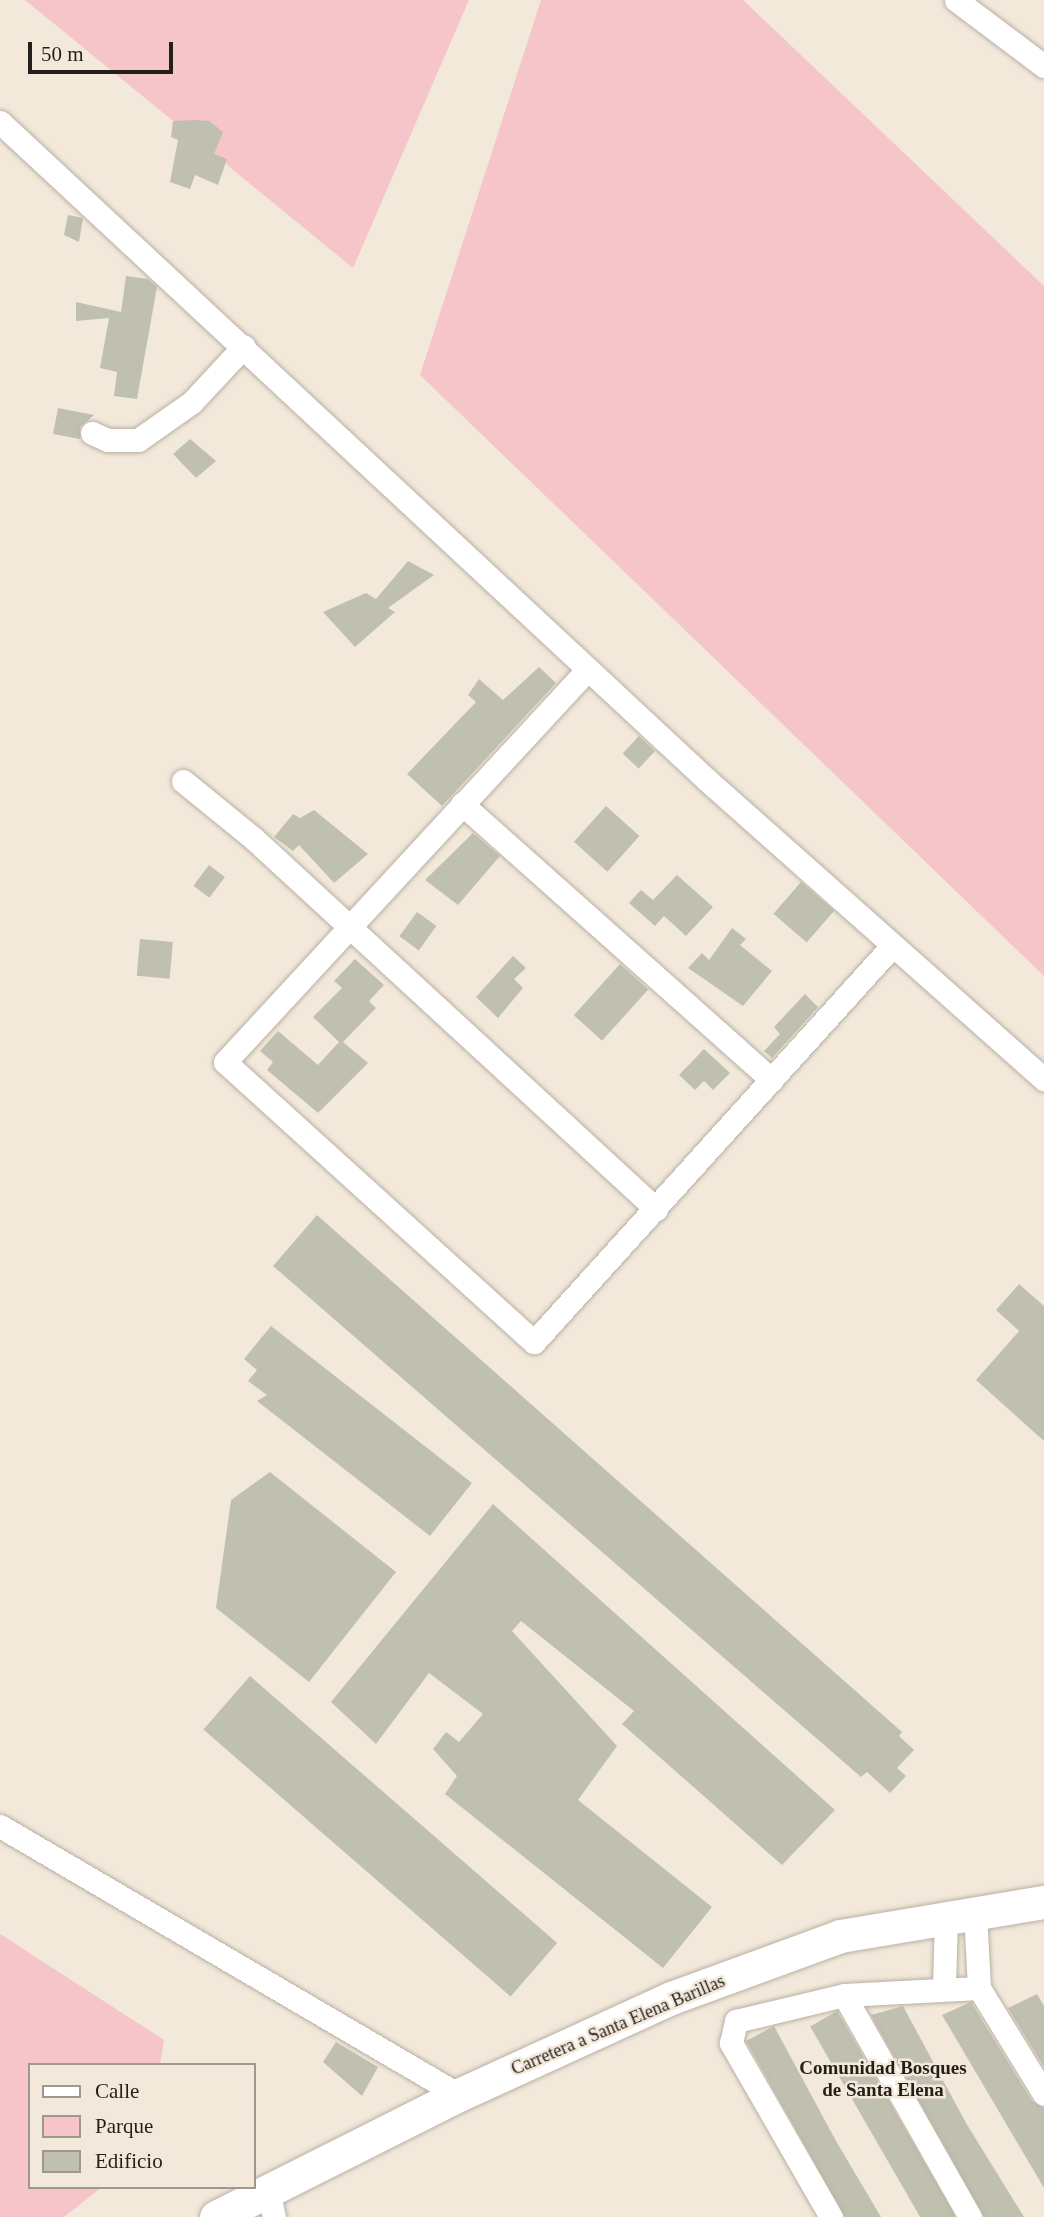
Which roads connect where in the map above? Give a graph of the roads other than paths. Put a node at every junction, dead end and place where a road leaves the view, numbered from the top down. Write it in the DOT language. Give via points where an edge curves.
graph roads {
  1 [pos="956,0"];
  2 [pos="1044,66"];
  3 [pos="0,122"];
  4 [pos="244,346"];
  5 [pos="92,433"];
  6 [pos="588,669"];
  7 [pos="183,781"];
  8 [pos="462,804"];
  9 [pos="348,928"];
  10 [pos="893,945"];
  11 [pos="1044,1079"];
  12 [pos="772,1080"];
  13 [pos="656,1209"];
  14 [pos="0,1826"];
  15 [pos="1044,1902"];
  16 [pos="960,1916"];
  17 [pos="943,1988"];
  18 [pos="979,1988"];
  19 [pos="844,1995"];
  20 [pos="1044,2094"];
  21 [pos="458,2095"];
  22 [pos="271,2203"];
  23 [pos="216,2217"];
  24 [pos="831,2217"];
  25 [pos="970,2217"];
  1 -- 2 [label="street"];
  3 -- 4 [label="street"];
  4 -- 5 [label="street" via="192,402 138,440 108,440"];
  4 -- 6 [label="street"];
  6 -- 8 [label="street"];
  6 -- 10 [label="street"];
  7 -- 9 [label="street" via="253,838"];
  8 -- 9 [label="street"];
  8 -- 12 [label="street"];
  9 -- 13 [label="street"];
  9 -- 13 [label="street" via="225,1062 534,1342"];
  10 -- 11 [label="street"];
  10 -- 12 [label="street"];
  12 -- 13 [label="street"];
  14 -- 21 [label="street"];
  15 -- 16 [label="main road, Carretera a Santa Elena Barillas"];
  16 -- 17 [label="street"];
  16 -- 18 [label="street"];
  16 -- 21 [label="main road, Carretera a Santa Elena Barillas" via="818,1944 671,1998"];
  17 -- 18 [label="street"];
  17 -- 19 [label="street"];
  18 -- 20 [label="street"];
  19 -- 24 [label="street" via="737,2021 731,2043"];
  19 -- 25 [label="street"];
  21 -- 22 [label="main road, Carretera a Santa Elena Barillas"];
  22 -- 23 [label="main road, Carretera a Santa Elena Barillas"];
}
